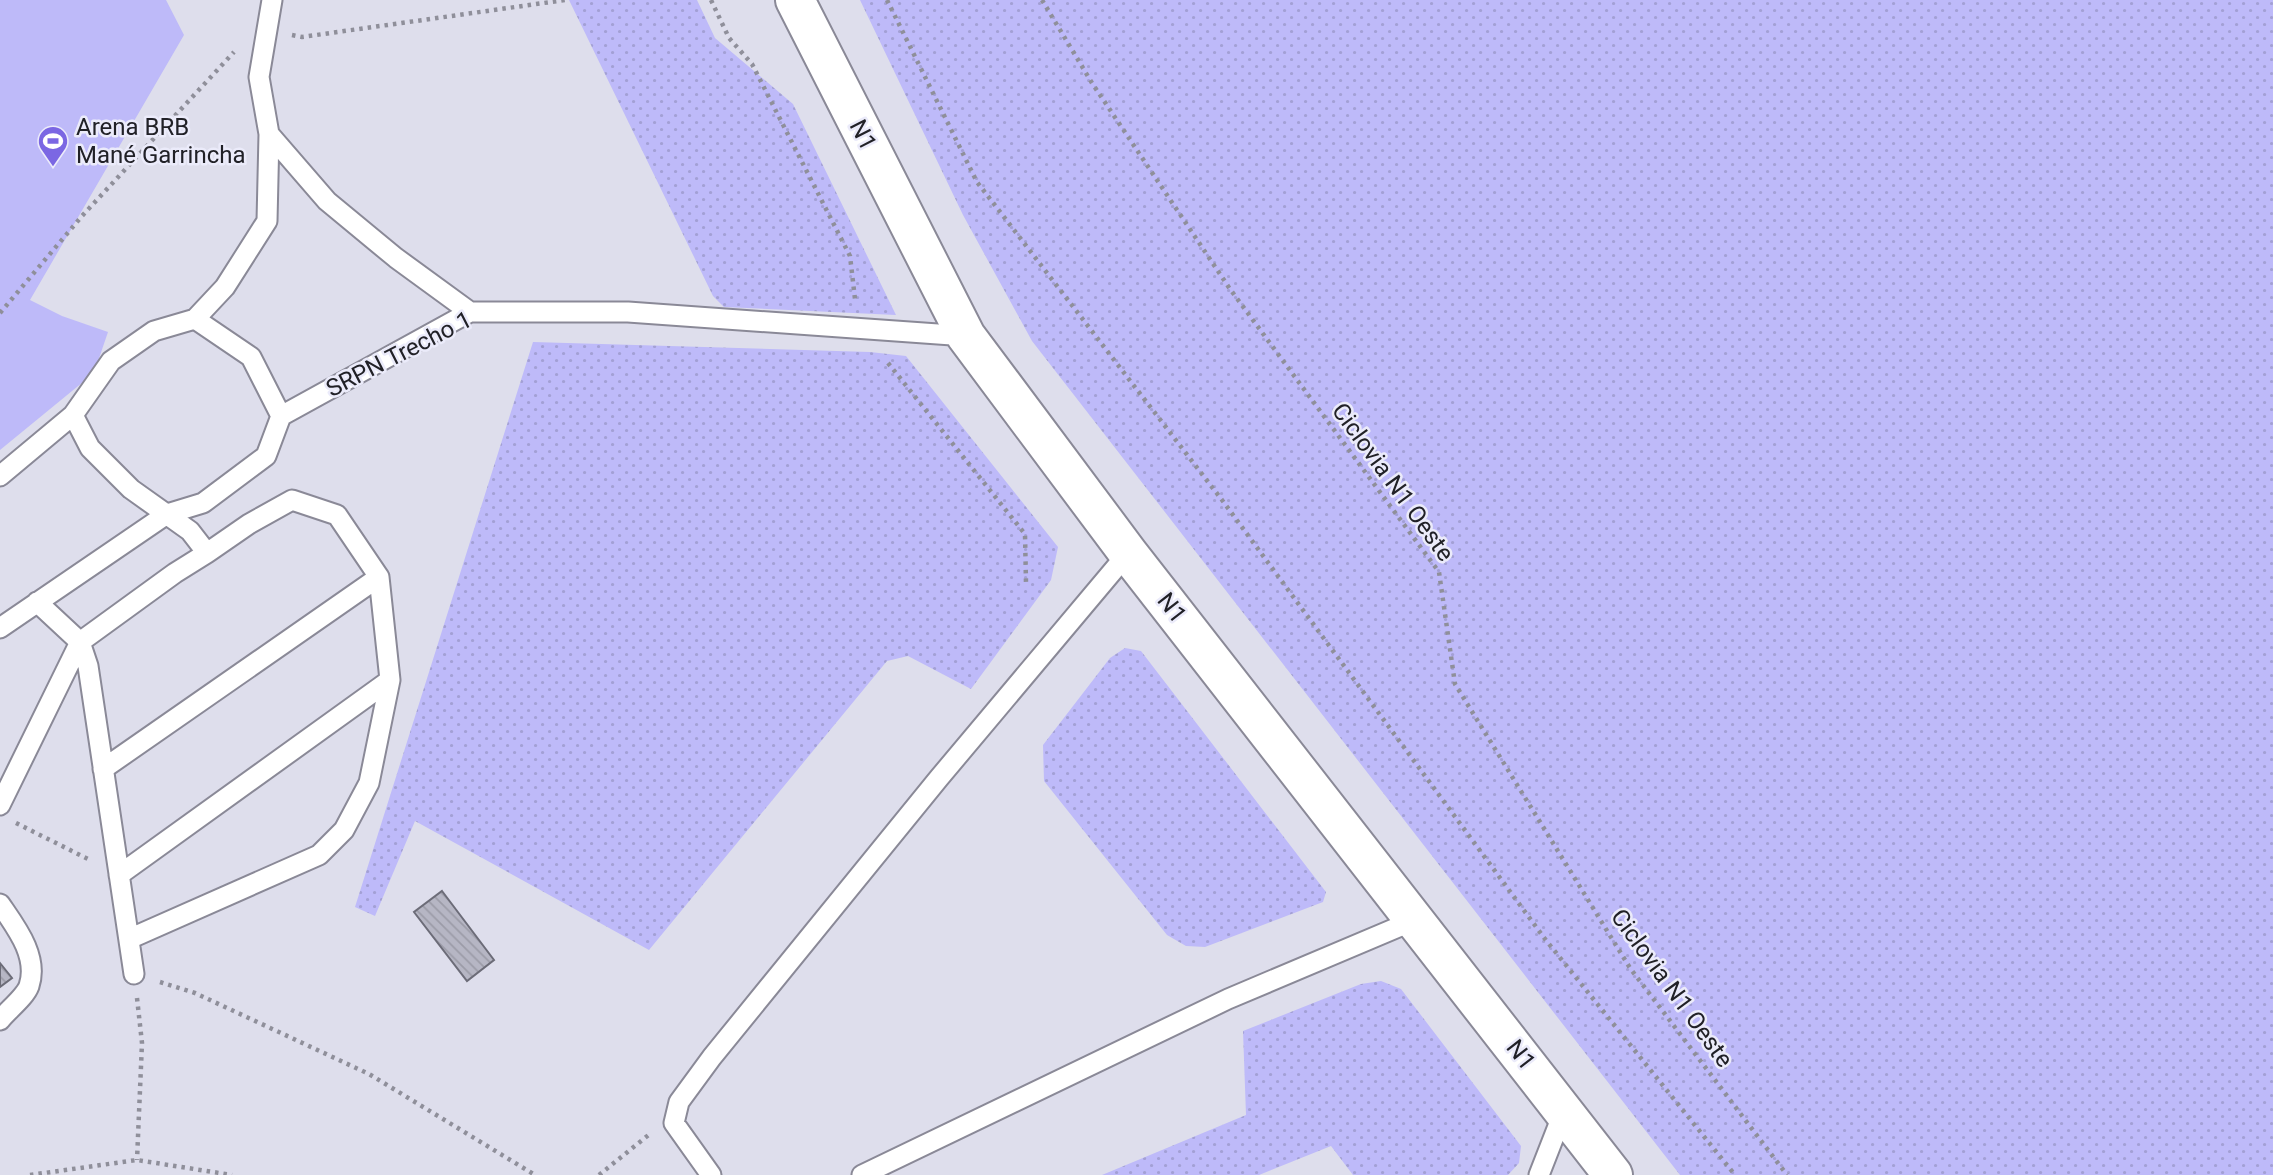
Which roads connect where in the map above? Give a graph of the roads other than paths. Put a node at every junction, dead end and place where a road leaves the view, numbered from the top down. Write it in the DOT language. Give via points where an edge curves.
graph roads {
  1 [pos="272,0"];
  2 [pos="794,0"];
  3 [pos="269,134"];
  4 [pos="470,312"];
  5 [pos="195,318"];
  6 [pos="966,336"];
  7 [pos="73,415"];
  8 [pos="281,416"];
  9 [pos="0,475"];
  10 [pos="167,514"];
  11 [pos="1128,552"];
  12 [pos="207,553"];
  13 [pos="379,577"];
  14 [pos="37,602"];
  15 [pos="0,628"];
  16 [pos="80,642"];
  17 [pos="390,680"];
  18 [pos="103,769"];
  19 [pos="0,805"];
  20 [pos="119,875"];
  21 [pos="0,904"];
  22 [pos="1415,920"];
  23 [pos="129,939"];
  24 [pos="134,974"];
  25 [pos="0,1020"];
  26 [pos="1564,1111"];
  27 [pos="711,1175"];
  28 [pos="862,1175"];
  29 [pos="1539,1175"];
  30 [pos="1613,1175"];
  1 -- 3 [label="lane" via="259,78"];
  2 -- 6 [label="highway, N1"];
  3 -- 4 [label="lane" via="327,201"];
  3 -- 5 [label="lane" via="267,220 226,287"];
  4 -- 6 [label="lane, SRPN Trecho 1" via="628,312"];
  4 -- 8 [label="lane, SRPN Trecho 1"];
  5 -- 7 [label="lane" via="154,331 111,361"];
  5 -- 8 [label="lane" via="251,357"];
  6 -- 11 [label="highway, N1"];
  7 -- 9 [label="lane"];
  7 -- 10 [label="lane" via="90,448 131,489"];
  8 -- 10 [label="lane" via="266,456 203,503"];
  10 -- 12 [label="lane" via="190,531"];
  10 -- 14 [label="lane"];
  11 -- 22 [label="highway, N1"];
  11 -- 27 [label="lane" via="679,1102 674,1123"];
  12 -- 13 [label="lane" via="292,500 337,515"];
  12 -- 16 [label="lane"];
  13 -- 17 [label="lane"];
  13 -- 18 [label="lane"];
  14 -- 15 [label="lane"];
  14 -- 16 [label="lane"];
  16 -- 18 [label="lane" via="88,666"];
  16 -- 19 [label="lane"];
  17 -- 20 [label="lane"];
  17 -- 23 [label="lane" via="369,783 344,830 319,855"];
  18 -- 20 [label="lane"];
  20 -- 23 [label="lane"];
  21 -- 25 [label="lane" via="23,939 31,968 29,987"];
  22 -- 26 [label="highway, N1"];
  22 -- 28 [label="lane" via="1228,999"];
  23 -- 24 [label="lane"];
  26 -- 29 [label="lane"];
  26 -- 30 [label="highway, N1"];
}
